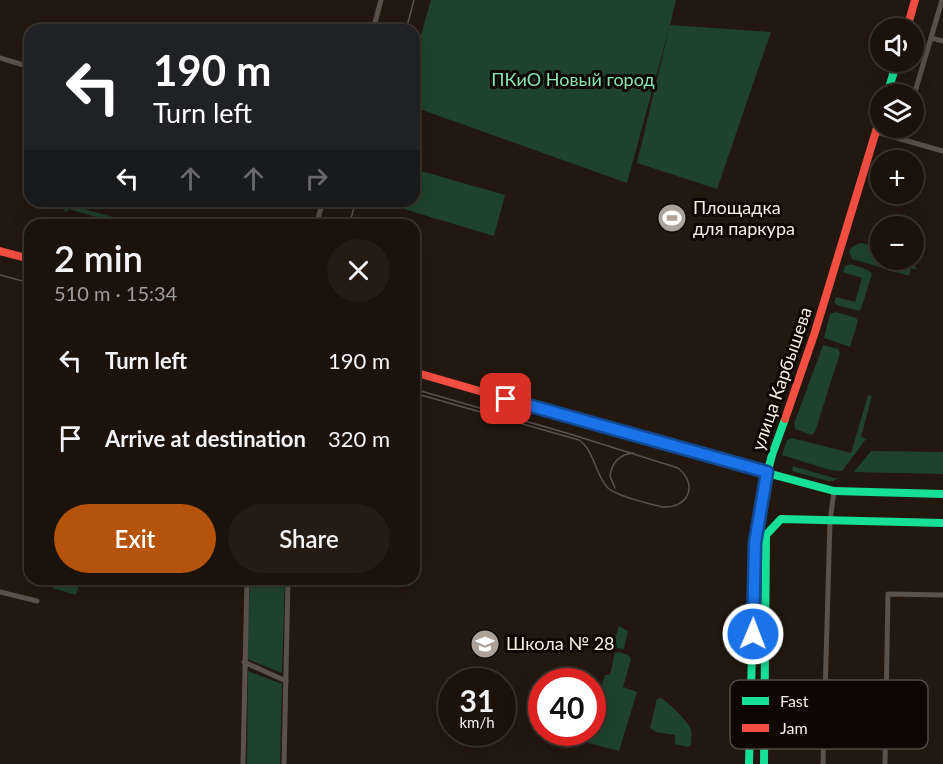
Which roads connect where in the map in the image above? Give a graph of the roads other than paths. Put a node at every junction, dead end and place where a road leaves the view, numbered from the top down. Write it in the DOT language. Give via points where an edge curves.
graph roads {
  1 [pos="381,0"];
  2 [pos="915,0"];
  3 [pos="942,0"];
  4 [pos="910,18"];
  5 [pos="375,24"];
  6 [pos="931,38"];
  7 [pos="943,41"];
  8 [pos="0,58"];
  9 [pos="24,65"];
  10 [pos="917,84"];
  11 [pos="874,138"];
  12 [pos="897,138"];
  13 [pos="901,139"];
  14 [pos="943,151"];
  15 [pos="0,251"];
  16 [pos="24,257"];
  17 [pos="420,374"];
  18 [pos="767,472"];
  19 [pos="834,491"];
  20 [pos="943,494"];
  21 [pos="830,521"];
  22 [pos="943,523"];
  23 [pos="247,585"];
  24 [pos="288,585"];
  25 [pos="0,592"];
  26 [pos="943,595"];
  27 [pos="37,601"];
  28 [pos="244,662"];
  29 [pos="751,680"];
  30 [pos="765,680"];
  31 [pos="825,680"];
  32 [pos="886,680"];
  33 [pos="286,681"];
  34 [pos="749,749"];
  35 [pos="764,749"];
  36 [pos="823,749"];
  37 [pos="885,749"];
  38 [pos="243,764"];
  39 [pos="284,764"];
  40 [pos="749,764"];
  41 [pos="764,764"];
  42 [pos="823,764"];
  43 [pos="885,764"];
  1 -- 5 [label="street"];
  2 -- 4 [label="street"];
  3 -- 6 [label="street"];
  6 -- 7 [label="street"];
  6 -- 10 [label="street"];
  8 -- 9 [label="street"];
  11 -- 18 [label="street, улица Карбышева" via="813,339"];
  12 -- 13 [label="street"];
  13 -- 14 [label="street"];
  15 -- 16 [label="street"];
  17 -- 18 [label="street"];
  18 -- 19 [label="street"];
  18 -- 29 [label="street, улица Карбышева" via="755,543"];
  19 -- 20 [label="street"];
  19 -- 21 [label="street"];
  21 -- 22 [label="street"];
  21 -- 30 [label="street" via="781,519 766,535"];
  21 -- 31 [label="street"];
  23 -- 28 [label="street"];
  24 -- 33 [label="street"];
  25 -- 27 [label="street"];
  26 -- 32 [label="street" via="888,594"];
  28 -- 33 [label="street"];
  28 -- 38 [label="street"];
  33 -- 39 [label="street"];
  34 -- 40 [label="street, улица Карбышева"];
  35 -- 41 [label="street"];
  36 -- 42 [label="street"];
  37 -- 43 [label="street"];
}
